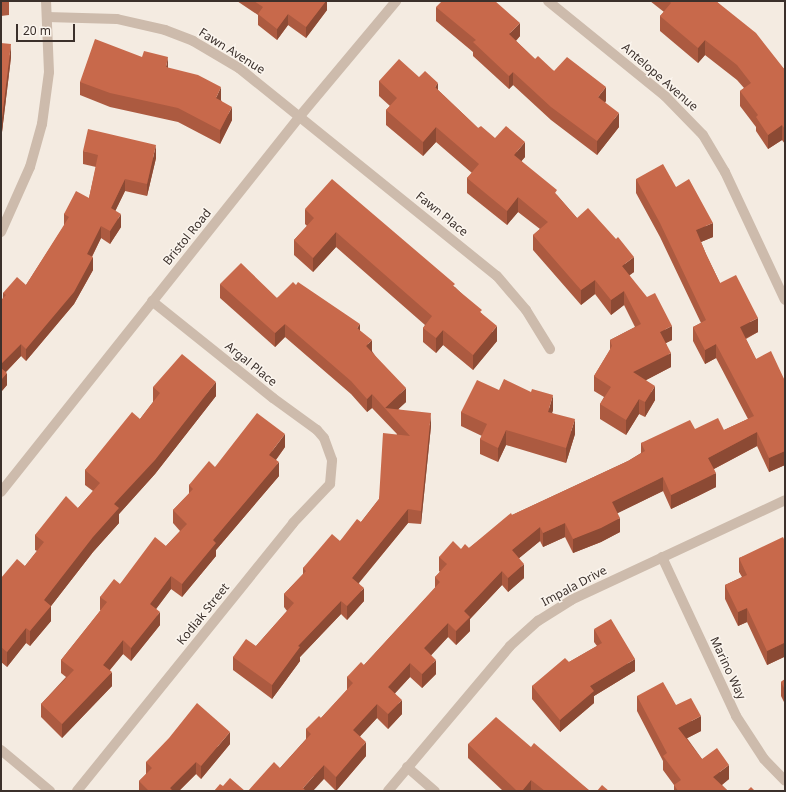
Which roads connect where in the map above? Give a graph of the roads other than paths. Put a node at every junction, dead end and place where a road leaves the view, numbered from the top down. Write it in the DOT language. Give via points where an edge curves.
graph roads {
  1 [pos="46,1"];
  2 [pos="396,1"];
  3 [pos="548,1"];
  4 [pos="47,16"];
  5 [pos="300,116"];
  6 [pos="1,232"];
  7 [pos="785,300"];
  8 [pos="152,301"];
  9 [pos="550,349"];
  10 [pos="329,449"];
  11 [pos="1,492"];
  12 [pos="785,500"];
  13 [pos="662,557"];
  14 [pos="1,750"];
  15 [pos="407,767"];
  16 [pos="785,781"];
  17 [pos="50,791"];
  18 [pos="77,791"];
  19 [pos="388,791"];
  20 [pos="435,791"];
  1 -- 4 [label="street"];
  2 -- 5 [label="street, Bristol Road"];
  3 -- 7 [label="street, Antelope Avenue" via="665,96 703,135 725,172"];
  4 -- 5 [label="street, Fawn Avenue" via="117,19 180,35 239,68"];
  4 -- 6 [label="street" via="49,72 42,124 30,167"];
  5 -- 8 [label="street, Bristol Road"];
  5 -- 9 [label="street, Fawn Place" via="497,276 526,310"];
  8 -- 10 [label="street, Argal Place" via="273,398 308,422 324,438"];
  8 -- 11 [label="street, Bristol Road"];
  10 -- 18 [label="street, Kodiak Street" via="332,460 330,484 324,493 293,523"];
  12 -- 13 [label="street, Impala Drive"];
  13 -- 15 [label="street, Impala Drive" via="570,600 538,621 510,646"];
  13 -- 16 [label="street, Marino Way" via="736,716 764,759"];
  14 -- 17 [label="street"];
  15 -- 19 [label="street, Impala Drive"];
  15 -- 20 [label="street"];
}
